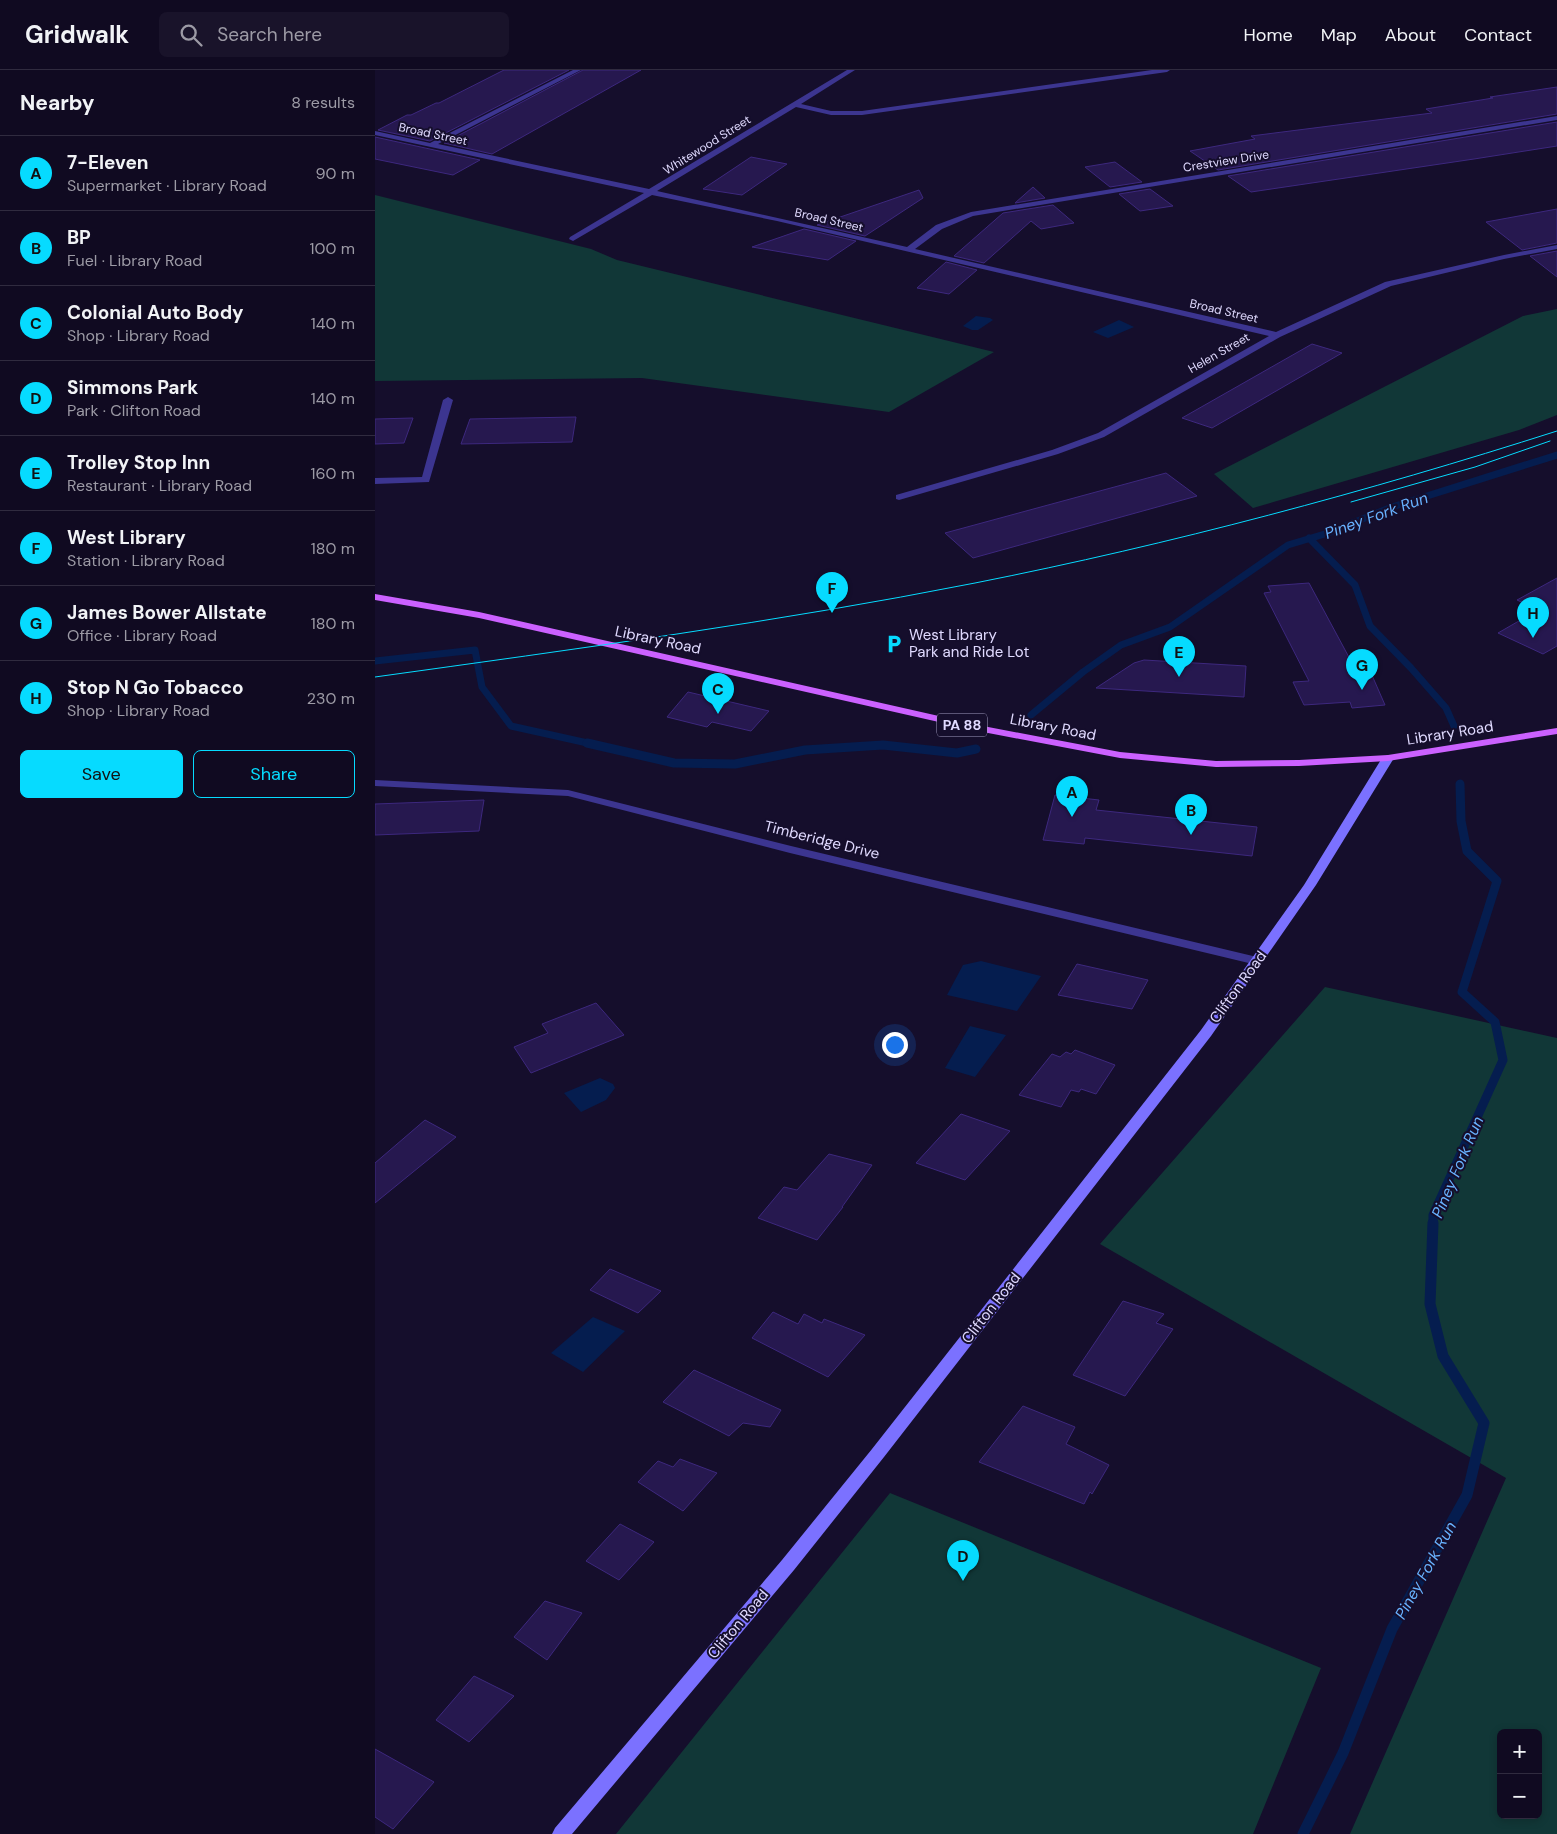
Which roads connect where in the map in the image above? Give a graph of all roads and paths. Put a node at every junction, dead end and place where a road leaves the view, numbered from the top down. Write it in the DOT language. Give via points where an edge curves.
graph roads {
  1 [pos="578,70"];
  2 [pos="852,70"];
  3 [pos="1167,70"];
  4 [pos="793,104"];
  5 [pos="1557,118"];
  6 [pos="375,133"];
  7 [pos="431,145"];
  8 [pos="651,192"];
  9 [pos="573,239"];
  10 [pos="1557,248"];
  11 [pos="908,250"];
  12 [pos="1277,335"];
  13 [pos="448,400"];
  14 [pos="375,481"];
  15 [pos="899,497"];
  16 [pos="375,598"];
  17 [pos="1557,731"];
  18 [pos="1388,758"];
  19 [pos="375,783"];
  20 [pos="1257,961"];
  21 [pos="561,1834"];
  1 -- 7 [label="street"];
  2 -- 4 [label="street, Whitewood Street"];
  3 -- 4 [label="street" via="862,114 831,113"];
  4 -- 8 [label="street, Whitewood Street"];
  5 -- 11 [label="street, Crestview Drive" via="971,214 939,227"];
  6 -- 7 [label="street, Broad Street"];
  7 -- 8 [label="street, Broad Street"];
  8 -- 9 [label="street, Whitewood Street"];
  8 -- 11 [label="street, Broad Street"];
  10 -- 12 [label="street, Helen Street" via="1388,284"];
  11 -- 12 [label="street, Broad Street"];
  12 -- 15 [label="street, Helen Street" via="1101,434 1055,452"];
  13 -- 14 [label="street" via="426,480"];
  16 -- 18 [label="main road, Library Road / PA 88" via="479,616 992,731 1120,755 1216,764"];
  17 -- 18 [label="main road, Library Road / PA 88"];
  18 -- 20 [label="main road, Clifton Road"];
  19 -- 20 [label="street, Timberidge Drive" via="567,793"];
  20 -- 21 [label="main road, Clifton Road" via="1206,1033 878,1453 769,1588"];
}
